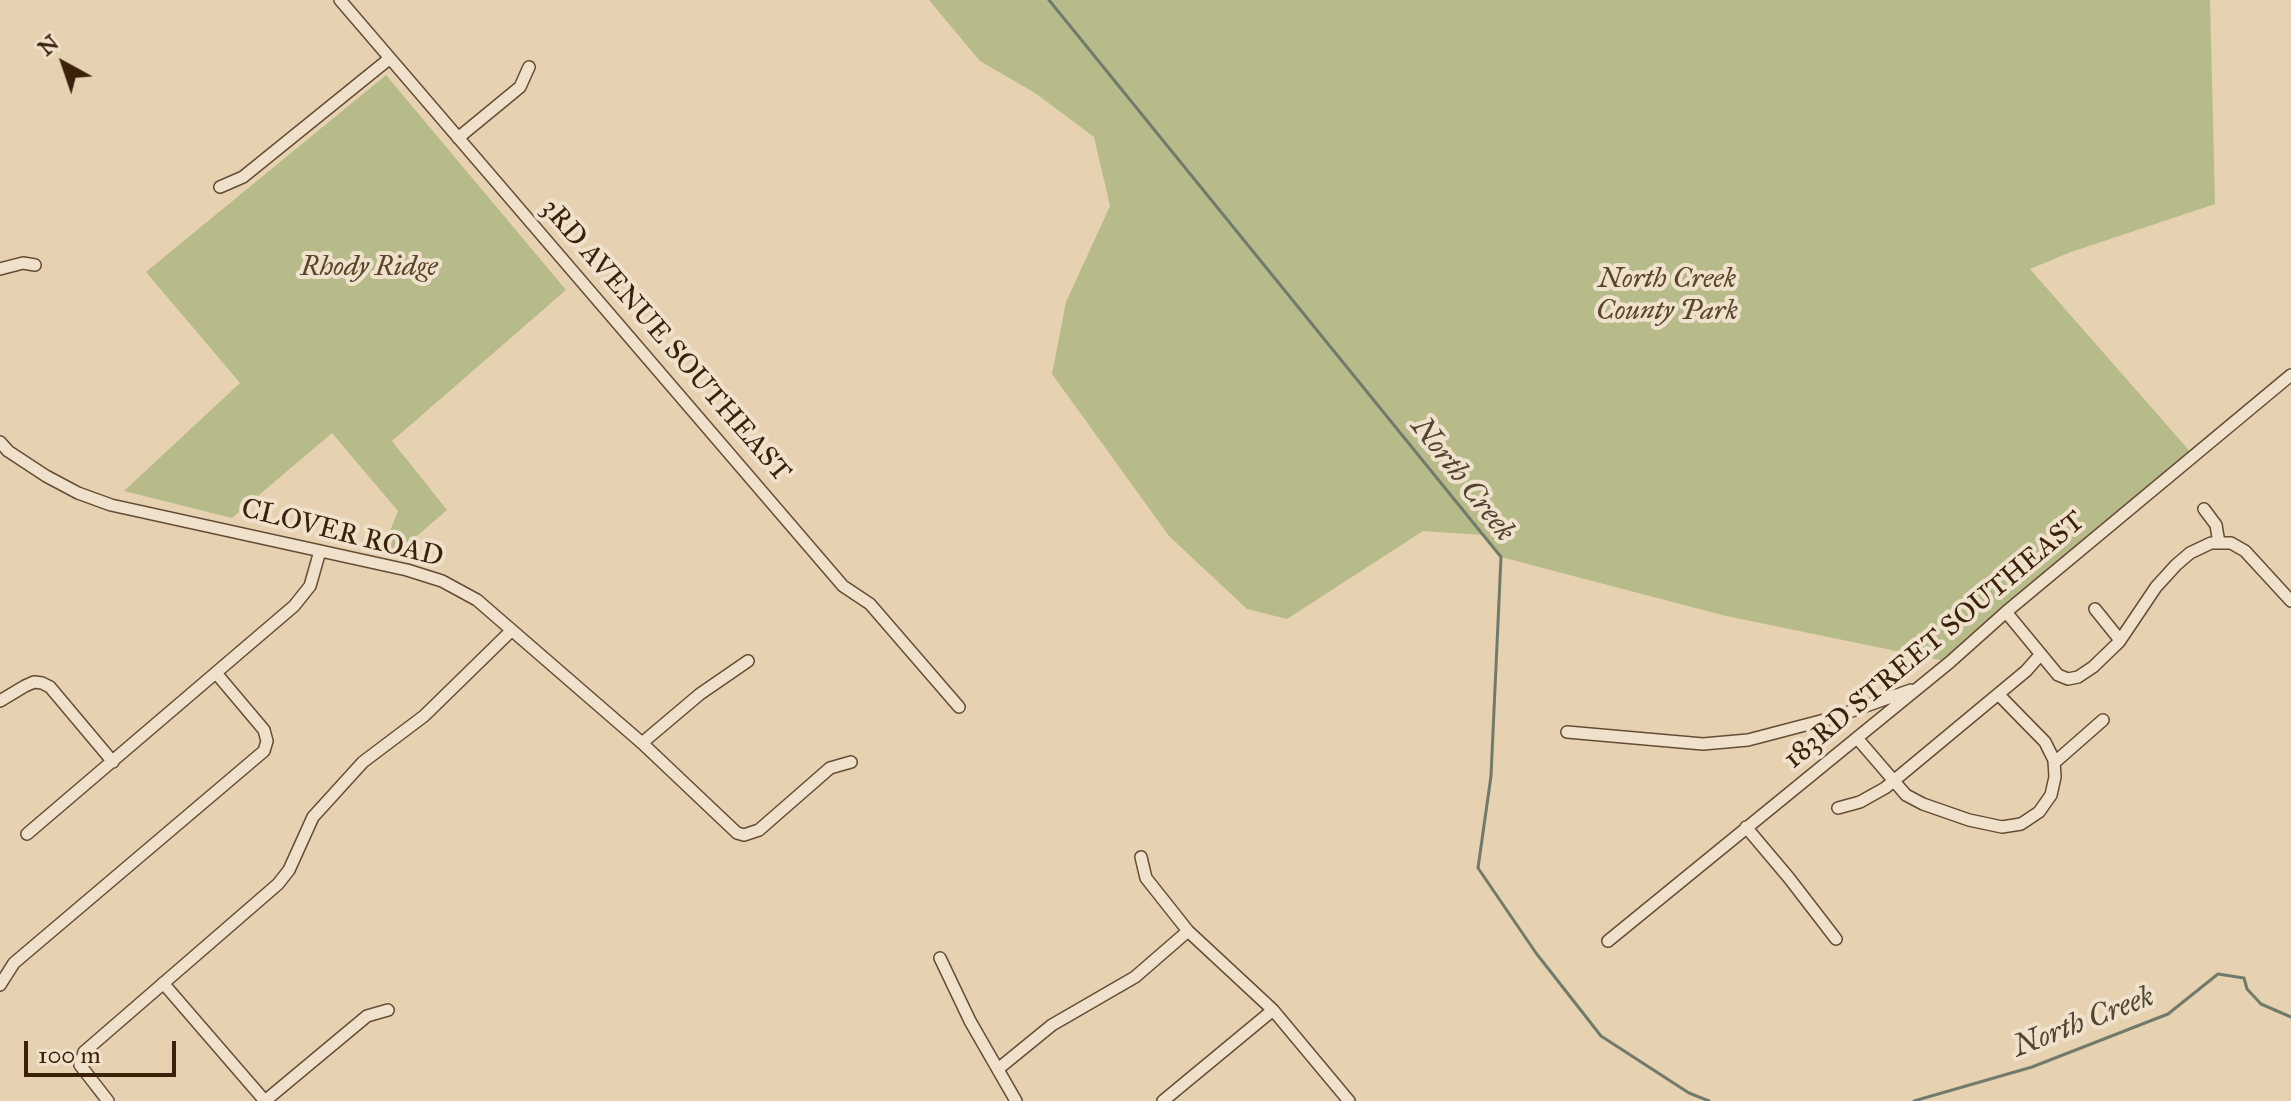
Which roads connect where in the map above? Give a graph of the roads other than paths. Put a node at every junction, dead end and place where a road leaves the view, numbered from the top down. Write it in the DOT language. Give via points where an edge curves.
graph roads {
  1 [pos="340,0"];
  2 [pos="389,59"];
  3 [pos="529,67"];
  4 [pos="458,138"];
  5 [pos="220,187"];
  6 [pos="35,265"];
  7 [pos="0,269"];
  8 [pos="2291,375"];
  9 [pos="0,442"];
  10 [pos="2204,509"];
  11 [pos="2215,543"];
  12 [pos="320,551"];
  13 [pos="2291,601"];
  14 [pos="2095,609"];
  15 [pos="2006,612"];
  16 [pos="511,631"];
  17 [pos="2120,640"];
  18 [pos="2041,654"];
  19 [pos="748,661"];
  20 [pos="216,673"];
  21 [pos="1919,687"];
  22 [pos="1998,694"];
  23 [pos="0,701"];
  24 [pos="959,707"];
  25 [pos="2103,720"];
  26 [pos="1567,732"];
  27 [pos="1857,738"];
  28 [pos="642,743"];
  29 [pos="113,762"];
  30 [pos="851,762"];
  31 [pos="2054,763"];
  32 [pos="1894,781"];
  33 [pos="1838,808"];
  34 [pos="1746,827"];
  35 [pos="27,834"];
  36 [pos="1141,857"];
  37 [pos="1188,931"];
  38 [pos="1836,939"];
  39 [pos="1608,941"];
  40 [pos="940,958"];
  41 [pos="163,983"];
  42 [pos="0,985"];
  43 [pos="388,1010"];
  44 [pos="1273,1010"];
  45 [pos="998,1069"];
  46 [pos="108,1101"];
  47 [pos="265,1101"];
  48 [pos="1016,1101"];
  49 [pos="1163,1101"];
  50 [pos="1349,1101"];
  1 -- 2 [label="street, 3RD AVENUE SOUTHEAST"];
  2 -- 4 [label="street, 3RD AVENUE SOUTHEAST"];
  2 -- 5 [label="street" via="243,177"];
  3 -- 4 [label="street" via="520,87"];
  4 -- 24 [label="street, 3RD AVENUE SOUTHEAST" via="843,586 870,604"];
  6 -- 7 [label="street"];
  8 -- 15 [label="street, 183RD STREET SOUTHEAST"];
  9 -- 12 [label="street, CLOVER ROAD" via="46,476 111,505"];
  10 -- 11 [label="street" via="2216,525"];
  11 -- 13 [label="street" via="2231,543 2245,551"];
  11 -- 17 [label="street" via="2176,565"];
  12 -- 16 [label="street, CLOVER ROAD" via="442,581 477,600"];
  12 -- 20 [label="street" via="303,597"];
  14 -- 17 [label="street"];
  15 -- 18 [label="street"];
  15 -- 21 [label="street, 183RD STREET SOUTHEAST"];
  16 -- 28 [label="street, CLOVER ROAD"];
  16 -- 41 [label="street" via="424,716 363,762 313,817 278,884"];
  17 -- 18 [label="street" via="2093,667 2068,679"];
  18 -- 22 [label="street"];
  19 -- 28 [label="street"];
  20 -- 29 [label="street"];
  20 -- 42 [label="street" via="264,730 267,741 259,757 14,963"];
  21 -- 26 [label="street" via="1748,740 1703,744"];
  21 -- 27 [label="street, 183RD STREET SOUTHEAST"];
  22 -- 31 [label="street" via="2045,742"];
  22 -- 32 [label="street"];
  23 -- 29 [label="street" via="34,682 50,687"];
  25 -- 31 [label="street"];
  27 -- 32 [label="street"];
  27 -- 34 [label="street, 183RD STREET SOUTHEAST"];
  28 -- 30 [label="street, CLOVER ROAD" via="731,829 744,835 759,830 830,768"];
  29 -- 35 [label="street"];
  31 -- 32 [label="street" via="2051,795 2039,812 2021,824 2002,827 1923,804"];
  32 -- 33 [label="street" via="1860,802"];
  34 -- 38 [label="street"];
  34 -- 39 [label="street, 183RD STREET SOUTHEAST"];
  36 -- 37 [label="street" via="1146,878"];
  37 -- 44 [label="street"];
  37 -- 45 [label="street" via="1135,977 1052,1025"];
  40 -- 45 [label="street"];
  41 -- 46 [label="street" via="84,1052 80,1065"];
  41 -- 47 [label="street"];
  43 -- 47 [label="street" via="367,1016"];
  44 -- 49 [label="street"];
  44 -- 50 [label="street"];
  45 -- 48 [label="street"];
}
